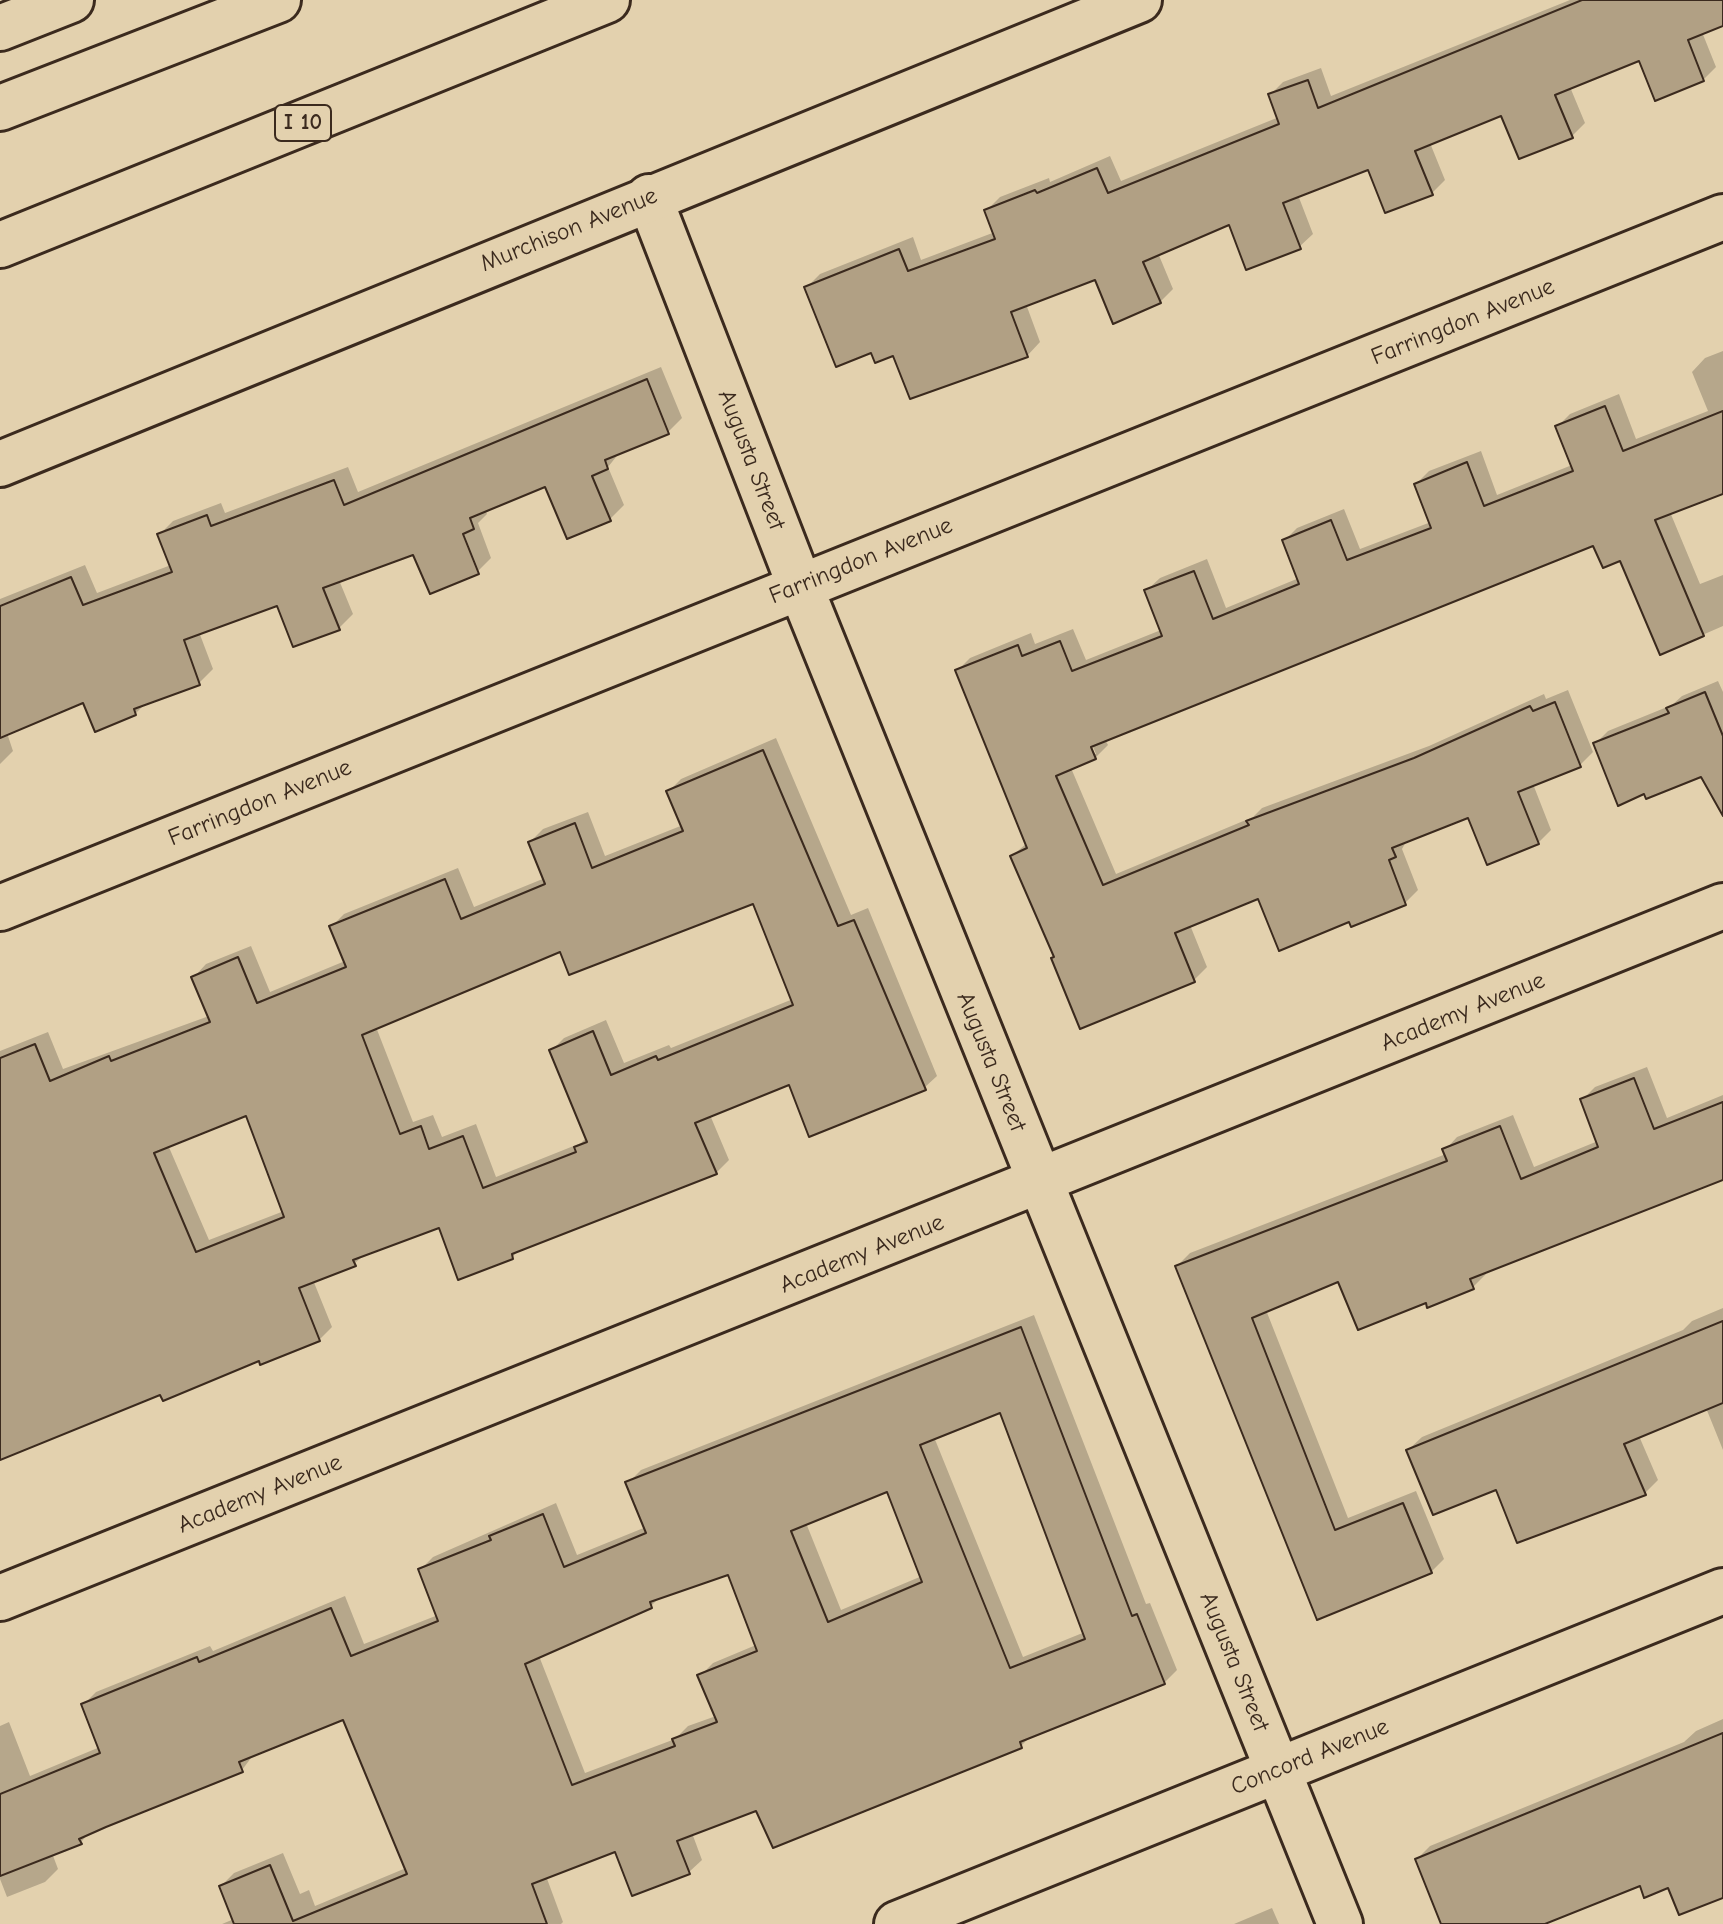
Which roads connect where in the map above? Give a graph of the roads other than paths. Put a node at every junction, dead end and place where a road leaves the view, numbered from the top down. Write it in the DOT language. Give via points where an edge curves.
graph roads {
  1 [pos="71,0"];
  2 [pos="278,0"];
  3 [pos="607,0"];
  4 [pos="1139,0"];
  5 [pos="0,28"];
  6 [pos="0,108"];
  7 [pos="649,197"];
  8 [pos="1723,217"];
  9 [pos="0,245"];
  10 [pos="0,464"];
  11 [pos="800,586"];
  12 [pos="1723,906"];
  13 [pos="0,908"];
  14 [pos="1039,1183"];
  15 [pos="1723,1591"];
  16 [pos="0,1598"];
  17 [pos="1278,1770"];
  18 [pos="897,1924"];
  19 [pos="1340,1924"];
  1 -- 5 [label="main road"];
  2 -- 6 [label="main road"];
  3 -- 9 [label="main road, I 10"];
  4 -- 7 [label="main road, Murchison Avenue"];
  7 -- 10 [label="main road, Murchison Avenue"];
  7 -- 11 [label="main road, Augusta Street"];
  8 -- 11 [label="main road, Farringdon Avenue"];
  11 -- 13 [label="main road, Farringdon Avenue"];
  11 -- 14 [label="main road, Augusta Street"];
  12 -- 14 [label="main road, Academy Avenue"];
  14 -- 16 [label="main road, Academy Avenue"];
  14 -- 17 [label="main road, Augusta Street"];
  15 -- 17 [label="main road, Concord Avenue"];
  17 -- 18 [label="main road, Concord Avenue"];
  17 -- 19 [label="main road, Augusta Street"];
}
